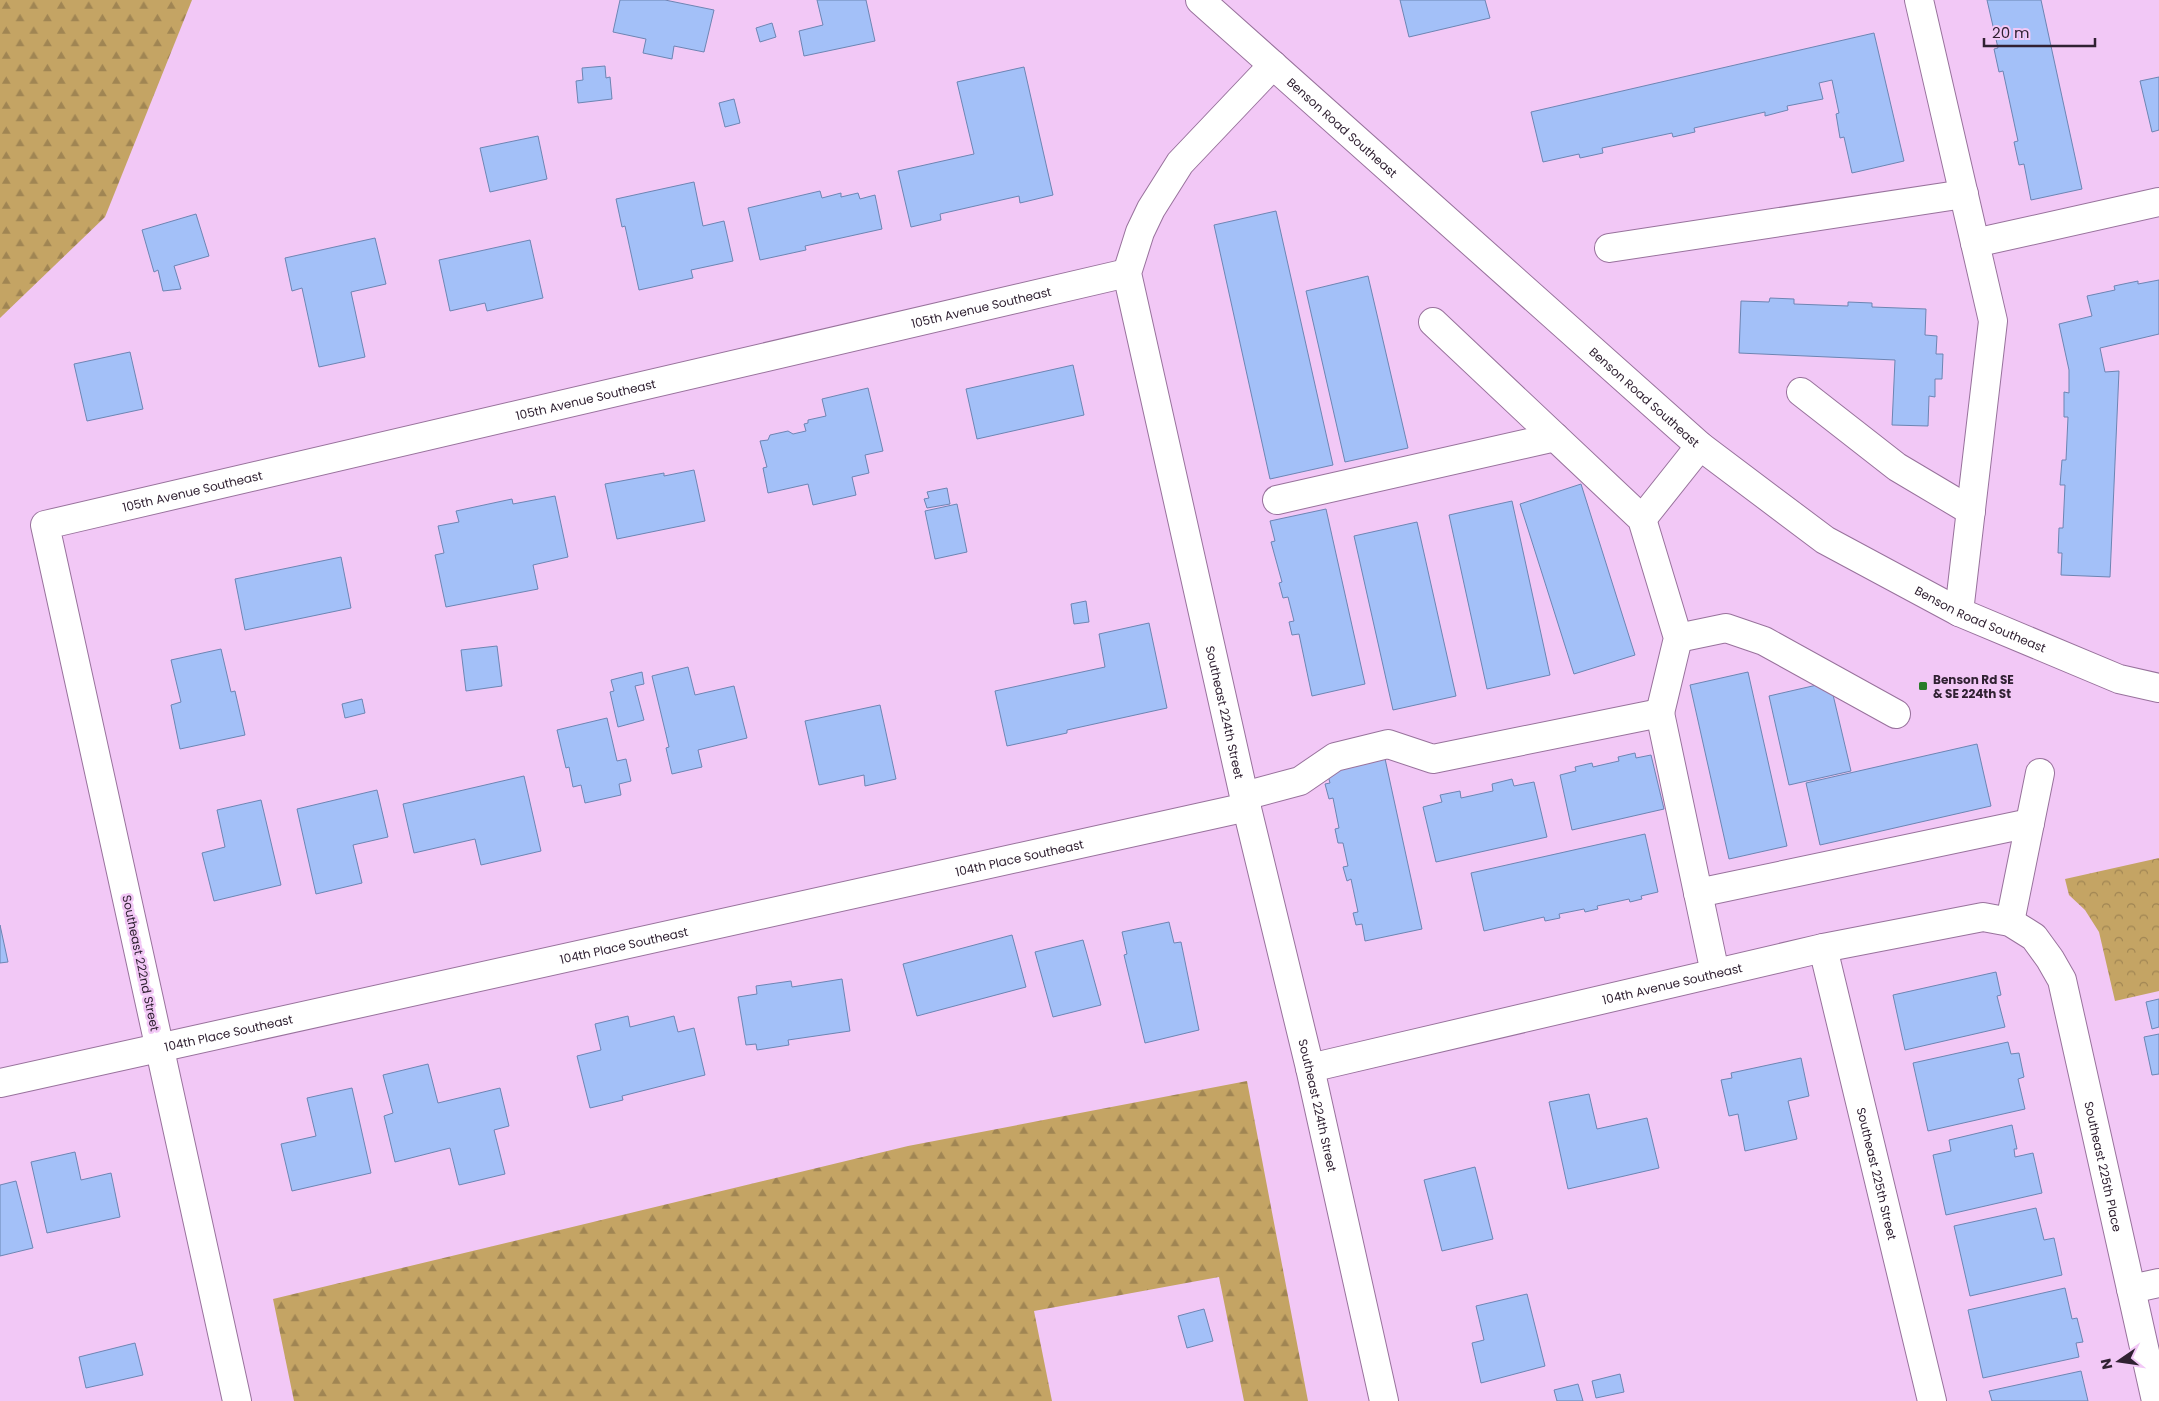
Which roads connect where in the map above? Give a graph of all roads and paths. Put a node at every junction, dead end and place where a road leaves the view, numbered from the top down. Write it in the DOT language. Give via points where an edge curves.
graph roads {
  1 [pos="1200,0"];
  2 [pos="1918,0"];
  3 [pos="1273,65"];
  4 [pos="1964,194"];
  5 [pos="2159,202"];
  6 [pos="1975,243"];
  7 [pos="1609,248"];
  8 [pos="1127,273"];
  9 [pos="1433,322"];
  10 [pos="1802,392"];
  11 [pos="1555,438"];
  12 [pos="1700,446"];
  13 [pos="1277,500"];
  14 [pos="1971,511"];
  15 [pos="1642,519"];
  16 [pos="44,525"];
  17 [pos="1960,612"];
  18 [pos="1678,638"];
  19 [pos="2159,688"];
  20 [pos="1660,713"];
  21 [pos="1896,714"];
  22 [pos="2040,773"];
  23 [pos="1246,801"];
  24 [pos="2030,823"];
  25 [pos="1698,893"];
  26 [pos="2010,922"];
  27 [pos="2034,937"];
  28 [pos="1823,948"];
  29 [pos="1715,973"];
  30 [pos="159,1046"];
  31 [pos="1310,1068"];
  32 [pos="0,1083"];
  33 [pos="2159,1283"];
  34 [pos="2131,1289"];
  35 [pos="237,1401"];
  36 [pos="1384,1401"];
  37 [pos="1932,1401"];
  38 [pos="2156,1401"];
  1 -- 3 [label="street, Benson Road Southeast"];
  2 -- 4 [label="street"];
  3 -- 8 [label="street" via="1180,163 1147,217"];
  3 -- 12 [label="street, Benson Road Southeast"];
  4 -- 6 [label="street"];
  4 -- 7 [label="street"];
  5 -- 6 [label="street"];
  6 -- 14 [label="street" via="1993,321"];
  8 -- 16 [label="street, 105th Avenue Southeast"];
  8 -- 23 [label="street, Southeast 224th Street"];
  9 -- 11 [label="street"];
  10 -- 14 [label="street" via="1897,467"];
  11 -- 13 [label="street"];
  11 -- 15 [label="street"];
  12 -- 15 [label="street"];
  12 -- 17 [label="street, Benson Road Southeast" via="1825,540"];
  14 -- 17 [label="street"];
  15 -- 18 [label="street"];
  16 -- 30 [label="street, Southeast 222nd Street"];
  17 -- 19 [label="street, Benson Road Southeast" via="2119,678"];
  18 -- 20 [label="street"];
  18 -- 21 [label="street" via="1726,628 1764,641"];
  20 -- 23 [label="street, 104th Place Southeast" via="1433,758 1388,744 1334,757 1300,781"];
  20 -- 25 [label="street"];
  22 -- 24 [label="street"];
  23 -- 30 [label="street, 104th Place Southeast"];
  23 -- 31 [label="street, Southeast 224th Street"];
  24 -- 25 [label="street"];
  24 -- 26 [label="street"];
  25 -- 29 [label="street"];
  26 -- 27 [label="street, 104th Avenue Southeast"];
  26 -- 28 [label="street, 104th Avenue Southeast" via="1983,917"];
  27 -- 34 [label="street, Southeast 225th Place" via="2062,980"];
  28 -- 29 [label="street, 104th Avenue Southeast"];
  28 -- 37 [label="street, Southeast 225th Street"];
  29 -- 31 [label="street, 104th Avenue Southeast"];
  30 -- 32 [label="street, 104th Place Southeast"];
  30 -- 35 [label="street, Southeast 222nd Street"];
  31 -- 36 [label="street, Southeast 224th Street"];
  33 -- 34 [label="street"];
  34 -- 38 [label="street, Southeast 225th Place"];
}
